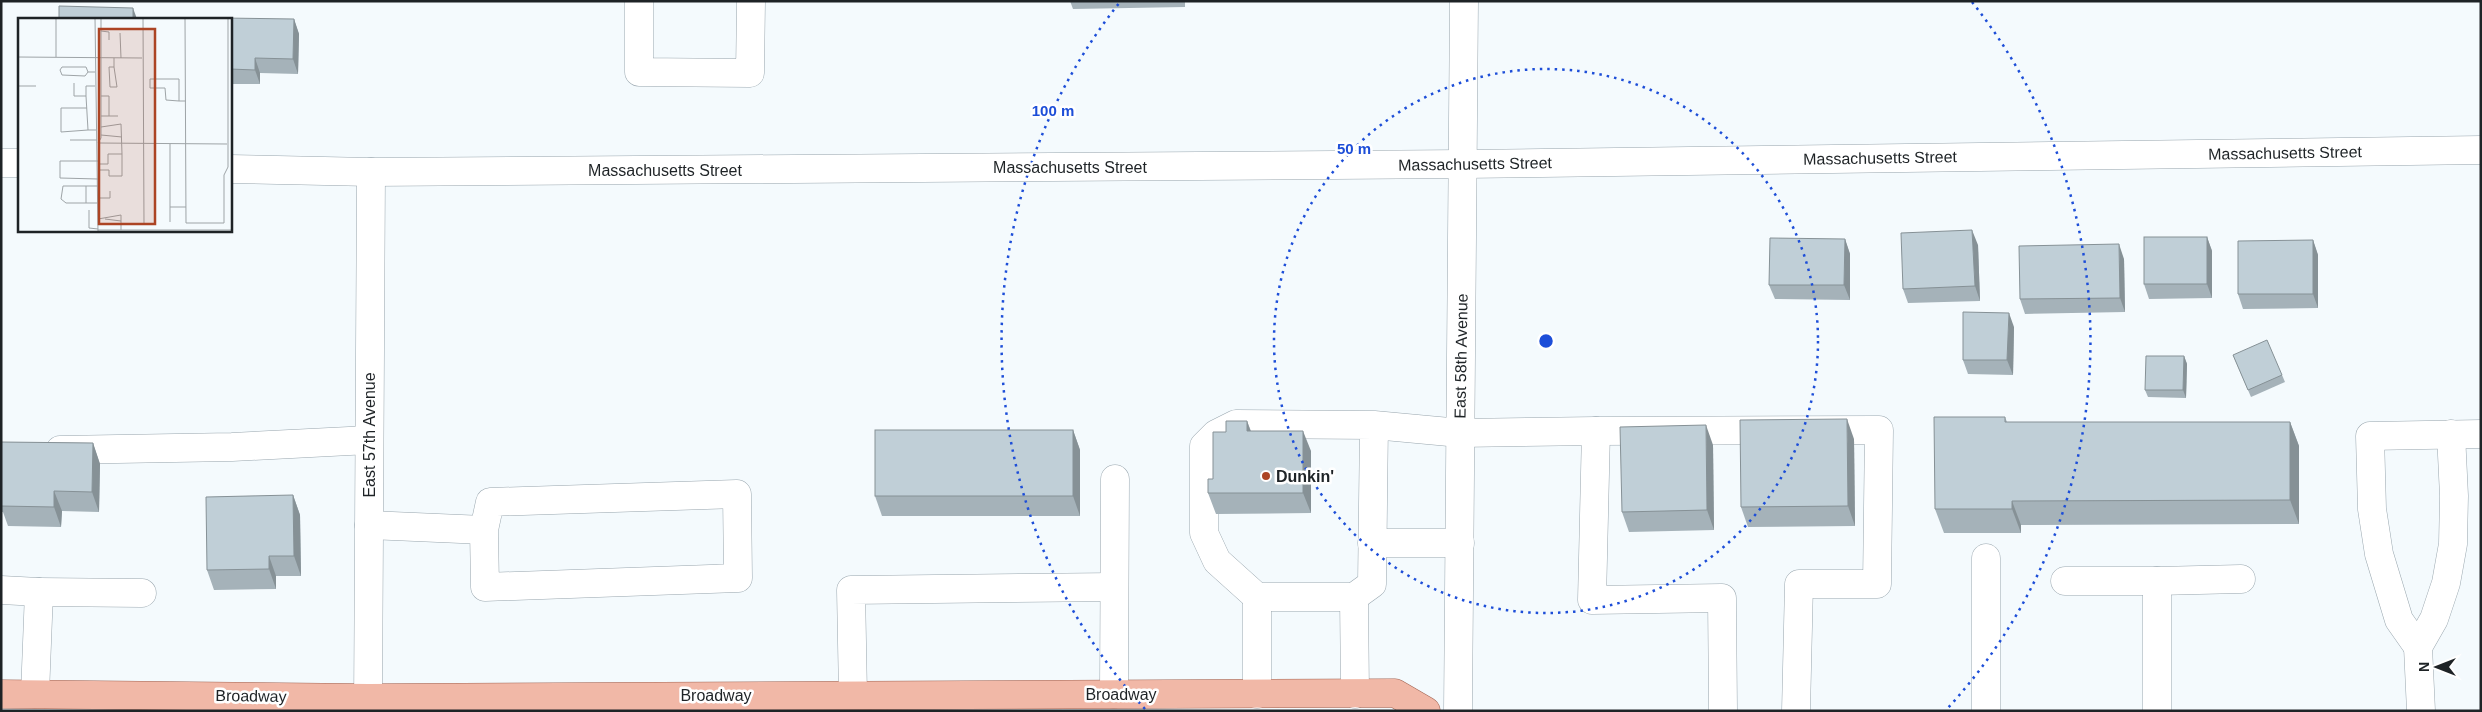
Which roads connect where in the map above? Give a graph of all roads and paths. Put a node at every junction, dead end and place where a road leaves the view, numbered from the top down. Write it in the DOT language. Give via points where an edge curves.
graph roads {
  1 [pos="639,1"];
  2 [pos="751,1"];
  3 [pos="1464,1"];
  4 [pos="2481,150"];
  5 [pos="1,163"];
  6 [pos="18,163"];
  7 [pos="1463,164"];
  8 [pos="231,169"];
  9 [pos="370,172"];
  10 [pos="1374,425"];
  11 [pos="1596,431"];
  12 [pos="1460,433"];
  13 [pos="2451,434"];
  14 [pos="2481,434"];
  15 [pos="369,440"];
  16 [pos="60,450"];
  17 [pos="1116,480"];
  18 [pos="369,525"];
  19 [pos="484,530"];
  20 [pos="1460,543"];
  21 [pos="1372,544"];
  22 [pos="1986,558"];
  23 [pos="2241,579"];
  24 [pos="2065,581"];
  25 [pos="2157,581"];
  26 [pos="1114,587"];
  27 [pos="1,590"];
  28 [pos="39,592"];
  29 [pos="142,592"];
  30 [pos="1257,597"];
  31 [pos="1354,597"];
  32 [pos="2418,647"];
  33 [pos="1,694"];
  34 [pos="35,694"];
  35 [pos="1114,694"];
  36 [pos="1257,694"];
  37 [pos="1355,694"];
  38 [pos="853,695"];
  39 [pos="368,704"];
  40 [pos="1426,711"];
  41 [pos="1458,711"];
  42 [pos="1723,711"];
  43 [pos="1796,711"];
  44 [pos="1986,711"];
  45 [pos="2156,711"];
  46 [pos="2420,711"];
  1 -- 2 [label="street" via="639,72 750,72"];
  3 -- 7 [label="street, East 58th Avenue"];
  4 -- 7 [label="street, Massachusetts Street"];
  5 -- 6 [label="street"];
  7 -- 9 [label="street, Massachusetts Street"];
  7 -- 12 [label="street, East 58th Avenue"];
  8 -- 9 [label="street, Massachusetts Street"];
  9 -- 15 [label="street, East 57th Avenue"];
  10 -- 12 [label="street"];
  10 -- 21 [label="street"];
  10 -- 30 [label="street" via="1236,424 1216,434 1204,446 1204,533 1217,561"];
  11 -- 12 [label="street"];
  11 -- 42 [label="street" via="1592,600 1722,598"];
  11 -- 43 [label="street" via="1879,430 1877,584 1799,584"];
  12 -- 20 [label="street, East 58th Avenue"];
  13 -- 14 [label="street"];
  13 -- 32 [label="street" via="2453,544 2446,584"];
  13 -- 32 [label="street" via="2370,436 2372,509 2379,554 2399,620"];
  15 -- 16 [label="street" via="232,447"];
  15 -- 18 [label="street, East 57th Avenue"];
  17 -- 26 [label="street"];
  18 -- 19 [label="street"];
  18 -- 39 [label="street, East 57th Avenue"];
  19 -- 19 [label="street" via="485,587 738,578 737,494 490,502"];
  20 -- 21 [label="street"];
  20 -- 41 [label="street, East 58th Avenue"];
  21 -- 31 [label="street" via="1372,584"];
  22 -- 44 [label="street"];
  23 -- 25 [label="street"];
  24 -- 25 [label="street"];
  25 -- 45 [label="street"];
  26 -- 35 [label="street"];
  26 -- 38 [label="street" via="851,590"];
  27 -- 28 [label="street"];
  28 -- 29 [label="street"];
  28 -- 34 [label="street"];
  30 -- 31 [label="street"];
  30 -- 36 [label="street"];
  31 -- 37 [label="street"];
  32 -- 46 [label="street"];
  33 -- 34 [label="main road, Broadway"];
  34 -- 39 [label="main road, Broadway"];
  35 -- 36 [label="main road, Broadway"];
  35 -- 38 [label="main road, Broadway"];
  36 -- 37 [label="main road, Broadway"];
  37 -- 40 [label="main road, Broadway" via="1395,693"];
  38 -- 39 [label="main road, Broadway"];
}
